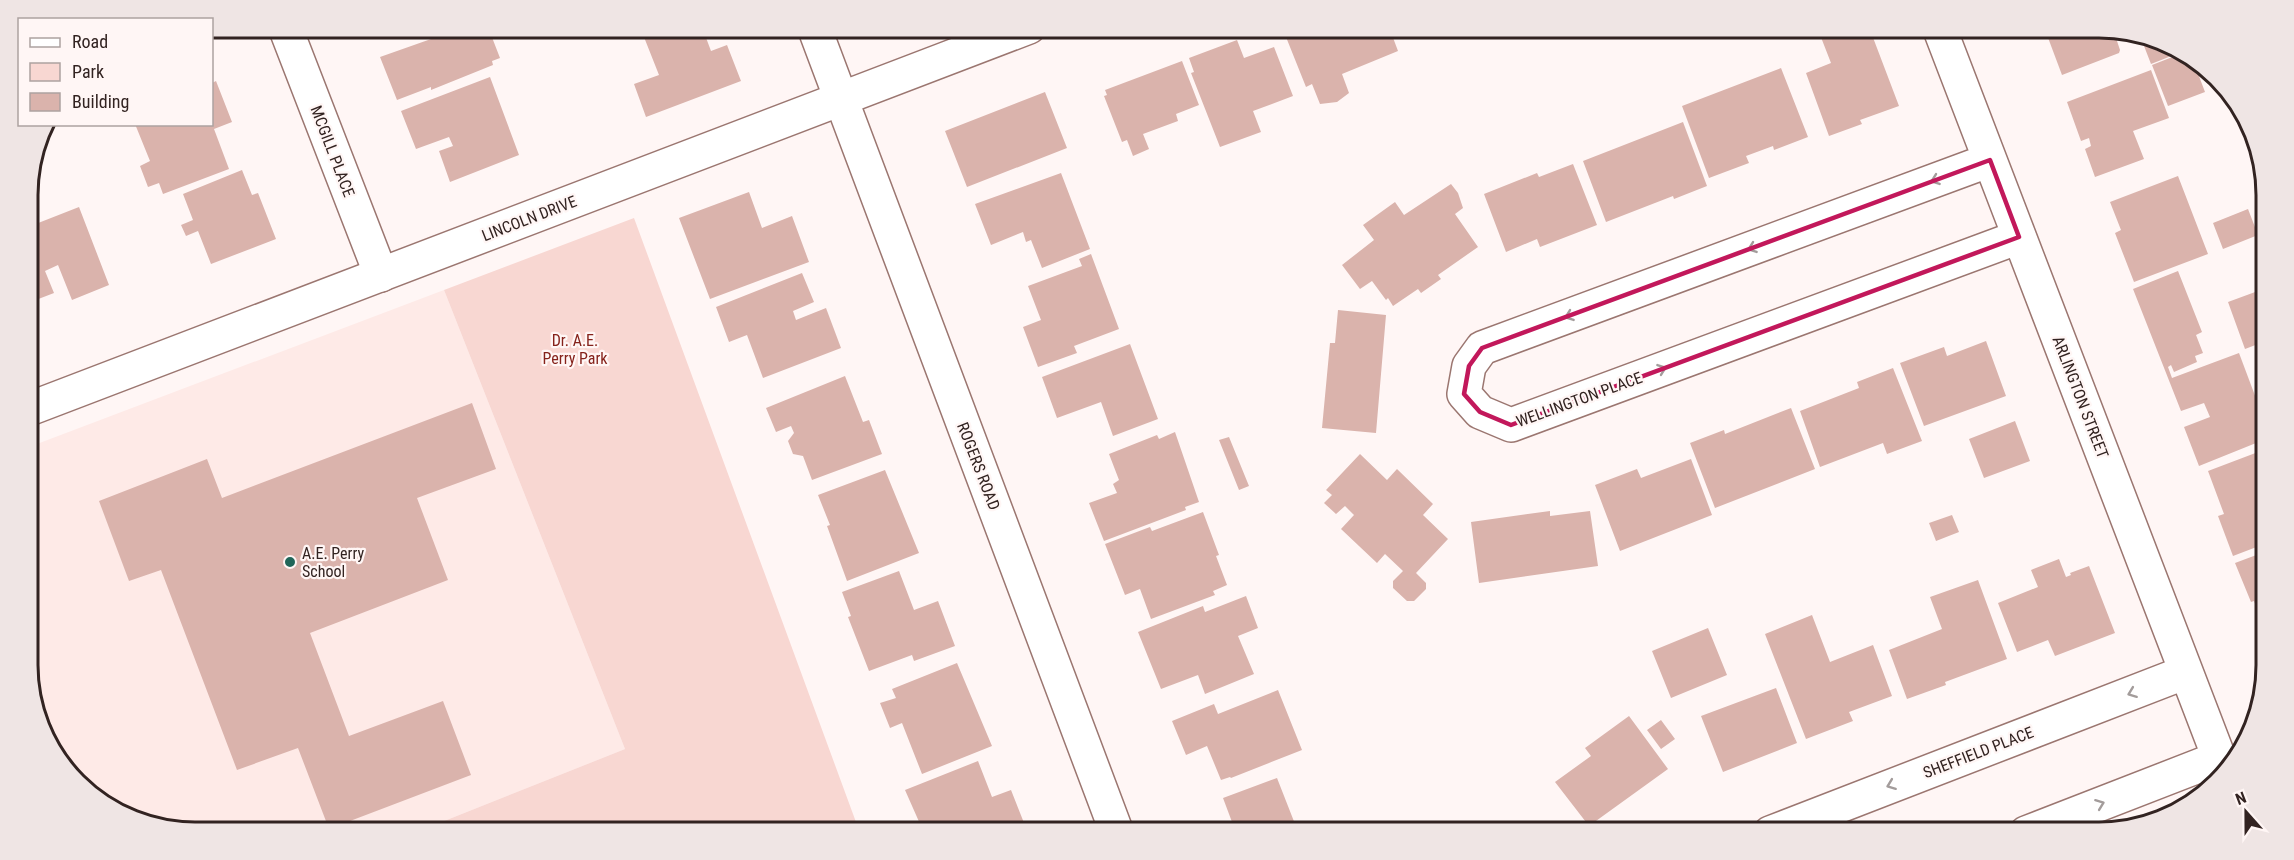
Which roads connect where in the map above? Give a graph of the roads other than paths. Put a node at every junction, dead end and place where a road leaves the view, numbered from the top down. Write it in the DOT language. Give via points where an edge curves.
graph roads {
  1 [pos="289,38"];
  2 [pos="818,38"];
  3 [pos="1000,38"];
  4 [pos="1943,38"];
  5 [pos="842,98"];
  6 [pos="1990,160"];
  7 [pos="2019,237"];
  8 [pos="381,275"];
  9 [pos="38,406"];
  10 [pos="2186,672"];
  11 [pos="2221,763"];
  12 [pos="1113,822"];
  13 [pos="1798,822"];
  14 [pos="2057,822"];
  1 -- 8 [label="street, MCGILL PLACE"];
  2 -- 5 [label="street, ROGERS ROAD"];
  3 -- 5 [label="street, LINCOLN DRIVE"];
  4 -- 6 [label="street, ARLINGTON STREET"];
  5 -- 8 [label="street, LINCOLN DRIVE"];
  5 -- 12 [label="street, ROGERS ROAD"];
  6 -- 7 [label="street, ARLINGTON STREET"];
  6 -- 7 [label="street, WELLINGTON PLACE, one-way" via="1482,348 1469,366 1464,394 1480,412 1511,425"];
  7 -- 10 [label="street, ARLINGTON STREET"];
  8 -- 9 [label="street, LINCOLN DRIVE"];
  10 -- 11 [label="street, ARLINGTON STREET"];
  10 -- 13 [label="street, SHEFFIELD PLACE, one-way"];
  14 -- 11 [label="street, one-way"];
}
